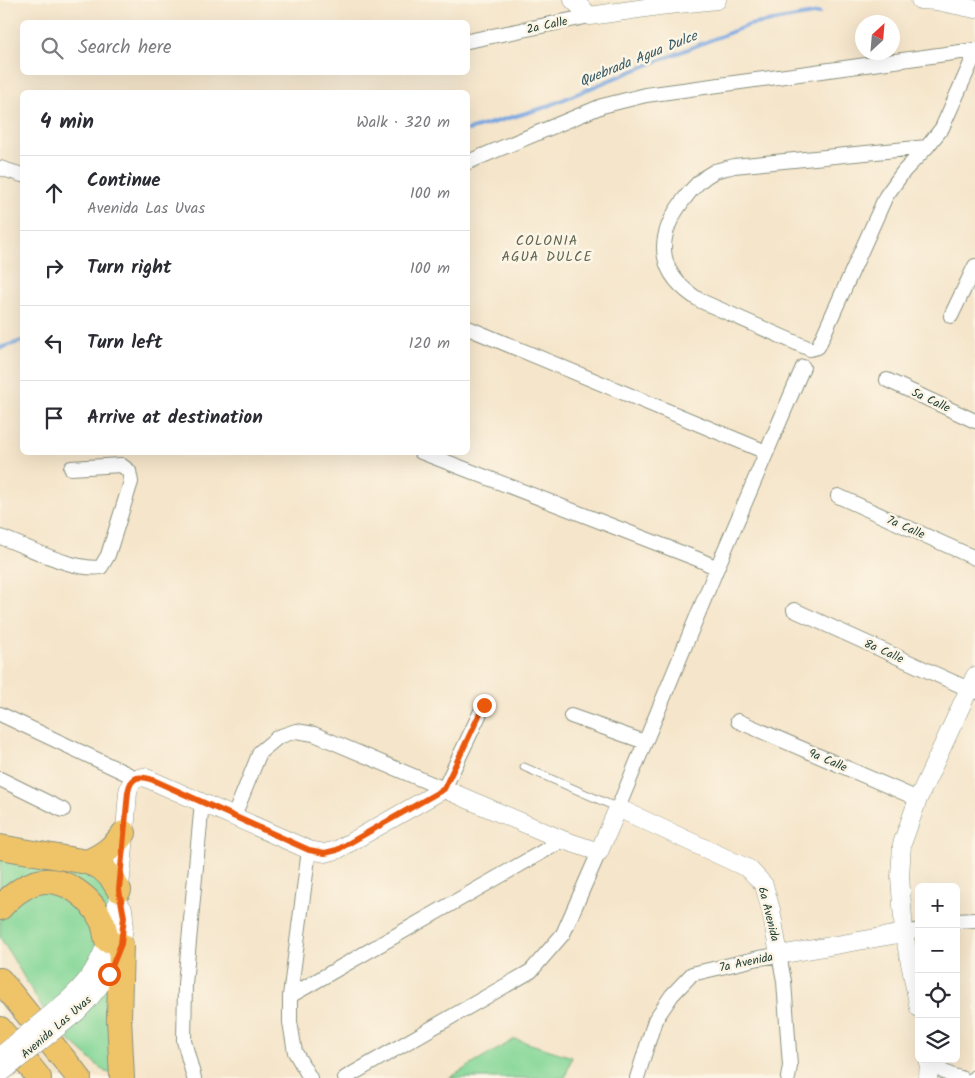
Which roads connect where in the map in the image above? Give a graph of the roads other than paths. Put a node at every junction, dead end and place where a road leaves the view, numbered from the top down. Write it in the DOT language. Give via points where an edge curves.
graph roads {
  1 [pos="573,0"];
  2 [pos="707,0"];
  3 [pos="717,0"];
  4 [pos="920,0"];
  5 [pos="975,9"];
  6 [pos="590,16"];
  7 [pos="470,41"];
  8 [pos="975,52"];
  9 [pos="927,147"];
  10 [pos="470,161"];
  11 [pos="0,168"];
  12 [pos="20,174"];
  13 [pos="975,266"];
  14 [pos="951,316"];
  15 [pos="470,329"];
  16 [pos="803,367"];
  17 [pos="888,380"];
  18 [pos="975,421"];
  19 [pos="766,452"];
  20 [pos="429,455"];
  21 [pos="71,468"];
  22 [pos="838,496"];
  23 [pos="0,536"];
  24 [pos="975,558"];
  25 [pos="717,568"];
  26 [pos="794,610"];
  27 [pos="973,685"];
  28 [pos="484,705"];
  29 [pos="0,714"];
  30 [pos="571,716"];
  31 [pos="738,722"];
  32 [pos="645,742"];
  33 [pos="524,767"];
  34 [pos="136,778"];
  35 [pos="0,779"];
  36 [pos="444,789"];
  37 [pos="918,799"];
  38 [pos="202,802"];
  39 [pos="618,808"];
  40 [pos="63,810"];
  41 [pos="234,816"];
  42 [pos="124,834"];
  43 [pos="563,840"];
  44 [pos="0,847"];
  45 [pos="309,850"];
  46 [pos="599,852"];
  47 [pos="86,862"];
  48 [pos="119,890"];
  49 [pos="0,908"];
  50 [pos="975,920"];
  51 [pos="960,921"];
  52 [pos="911,931"];
  53 [pos="114,942"];
  54 [pos="779,955"];
  55 [pos="915,973"];
  56 [pos="0,980"];
  57 [pos="290,996"];
  58 [pos="72,1006"];
  59 [pos="0,1029"];
  60 [pos="0,1056"];
  61 [pos="929,1063"];
  62 [pos="933,1063"];
  63 [pos="0,1074"];
  64 [pos="35,1075"];
  65 [pos="975,1077"];
  66 [pos="79,1078"];
  67 [pos="122,1078"];
  68 [pos="194,1078"];
  69 [pos="310,1078"];
  70 [pos="345,1078"];
  71 [pos="637,1078"];
  72 [pos="788,1078"];
  73 [pos="928,1078"];
  74 [pos="961,1078"];
  1 -- 6 [label="street"];
  2 -- 3 [label="street, 2a Calle"];
  2 -- 6 [label="street, 2a Calle"];
  4 -- 5 [label="street"];
  6 -- 7 [label="street, 2a Calle"];
  8 -- 9 [label="street" via="942,128"];
  8 -- 10 [label="street" via="646,95 602,106"];
  9 -- 9 [label="street" via="734,166 715,171 694,186 673,214 664,234 664,251 671,275 686,292 701,301 810,349 818,347 886,196"];
  11 -- 12 [label="street"];
  13 -- 14 [label="street"];
  15 -- 19 [label="street"];
  16 -- 19 [label="street"];
  17 -- 18 [label="street, 5a Calle"];
  19 -- 25 [label="street"];
  20 -- 25 [label="street"];
  21 -- 23 [label="street" via="121,465 130,471 131,482 108,556 101,567 91,569 62,561"];
  22 -- 24 [label="street, 7a Calle"];
  25 -- 32 [label="street"];
  26 -- 27 [label="street, 8a Calle"];
  27 -- 37 [label="street"];
  28 -- 36 [label="street"];
  29 -- 34 [label="street"];
  30 -- 32 [label="street"];
  31 -- 37 [label="street, 9a Calle"];
  32 -- 39 [label="street"];
  33 -- 39 [label="lane"];
  34 -- 38 [label="street" via="153,780"];
  34 -- 42 [label="street, Avenida Las Uvas" via="130,783 128,792"];
  35 -- 40 [label="street"];
  36 -- 41 [label="street" via="314,734 296,731 278,737 260,752"];
  36 -- 43 [label="street"];
  36 -- 45 [label="street" via="337,850 325,853"];
  37 -- 52 [label="street" via="902,844 900,876"];
  38 -- 41 [label="street"];
  38 -- 68 [label="street" via="184,1041"];
  39 -- 46 [label="street"];
  39 -- 54 [label="street, 6a Avenida" via="749,869 764,885"];
  41 -- 45 [label="street"];
  42 -- 47 [label="highway" via="102,855"];
  42 -- 48 [label="street, Avenida Las Uvas"];
  43 -- 46 [label="street"];
  43 -- 57 [label="street"];
  44 -- 47 [label="highway"];
  45 -- 57 [label="street"];
  46 -- 70 [label="street" via="563,934 531,971"];
  47 -- 48 [label="highway" via="111,877"];
  48 -- 53 [label="street, Avenida Las Uvas" via="113,922"];
  49 -- 53 [label="highway" via="10,896 34,883 56,881 91,903"];
  50 -- 51 [label="street"];
  52 -- 54 [label="street, 7a Avenida"];
  52 -- 55 [label="street"];
  53 -- 58 [label="street, Avenida Las Uvas" via="109,974 92,996"];
  53 -- 67 [label="highway"];
  54 -- 71 [label="street, 7a Avenida" via="692,974 655,1020"];
  54 -- 72 [label="street, 6a Avenida" via="784,981"];
  56 -- 66 [label="highway"];
  57 -- 69 [label="street" via="295,1052"];
  58 -- 60 [label="street, Avenida Las Uvas, bridge"];
  58 -- 63 [label="street, Avenida Las Uvas, bridge"];
  59 -- 64 [label="highway"];
  61 -- 73 [label="street"];
  62 -- 74 [label="street" via="950,1076"];
  65 -- 74 [label="street"];
}
